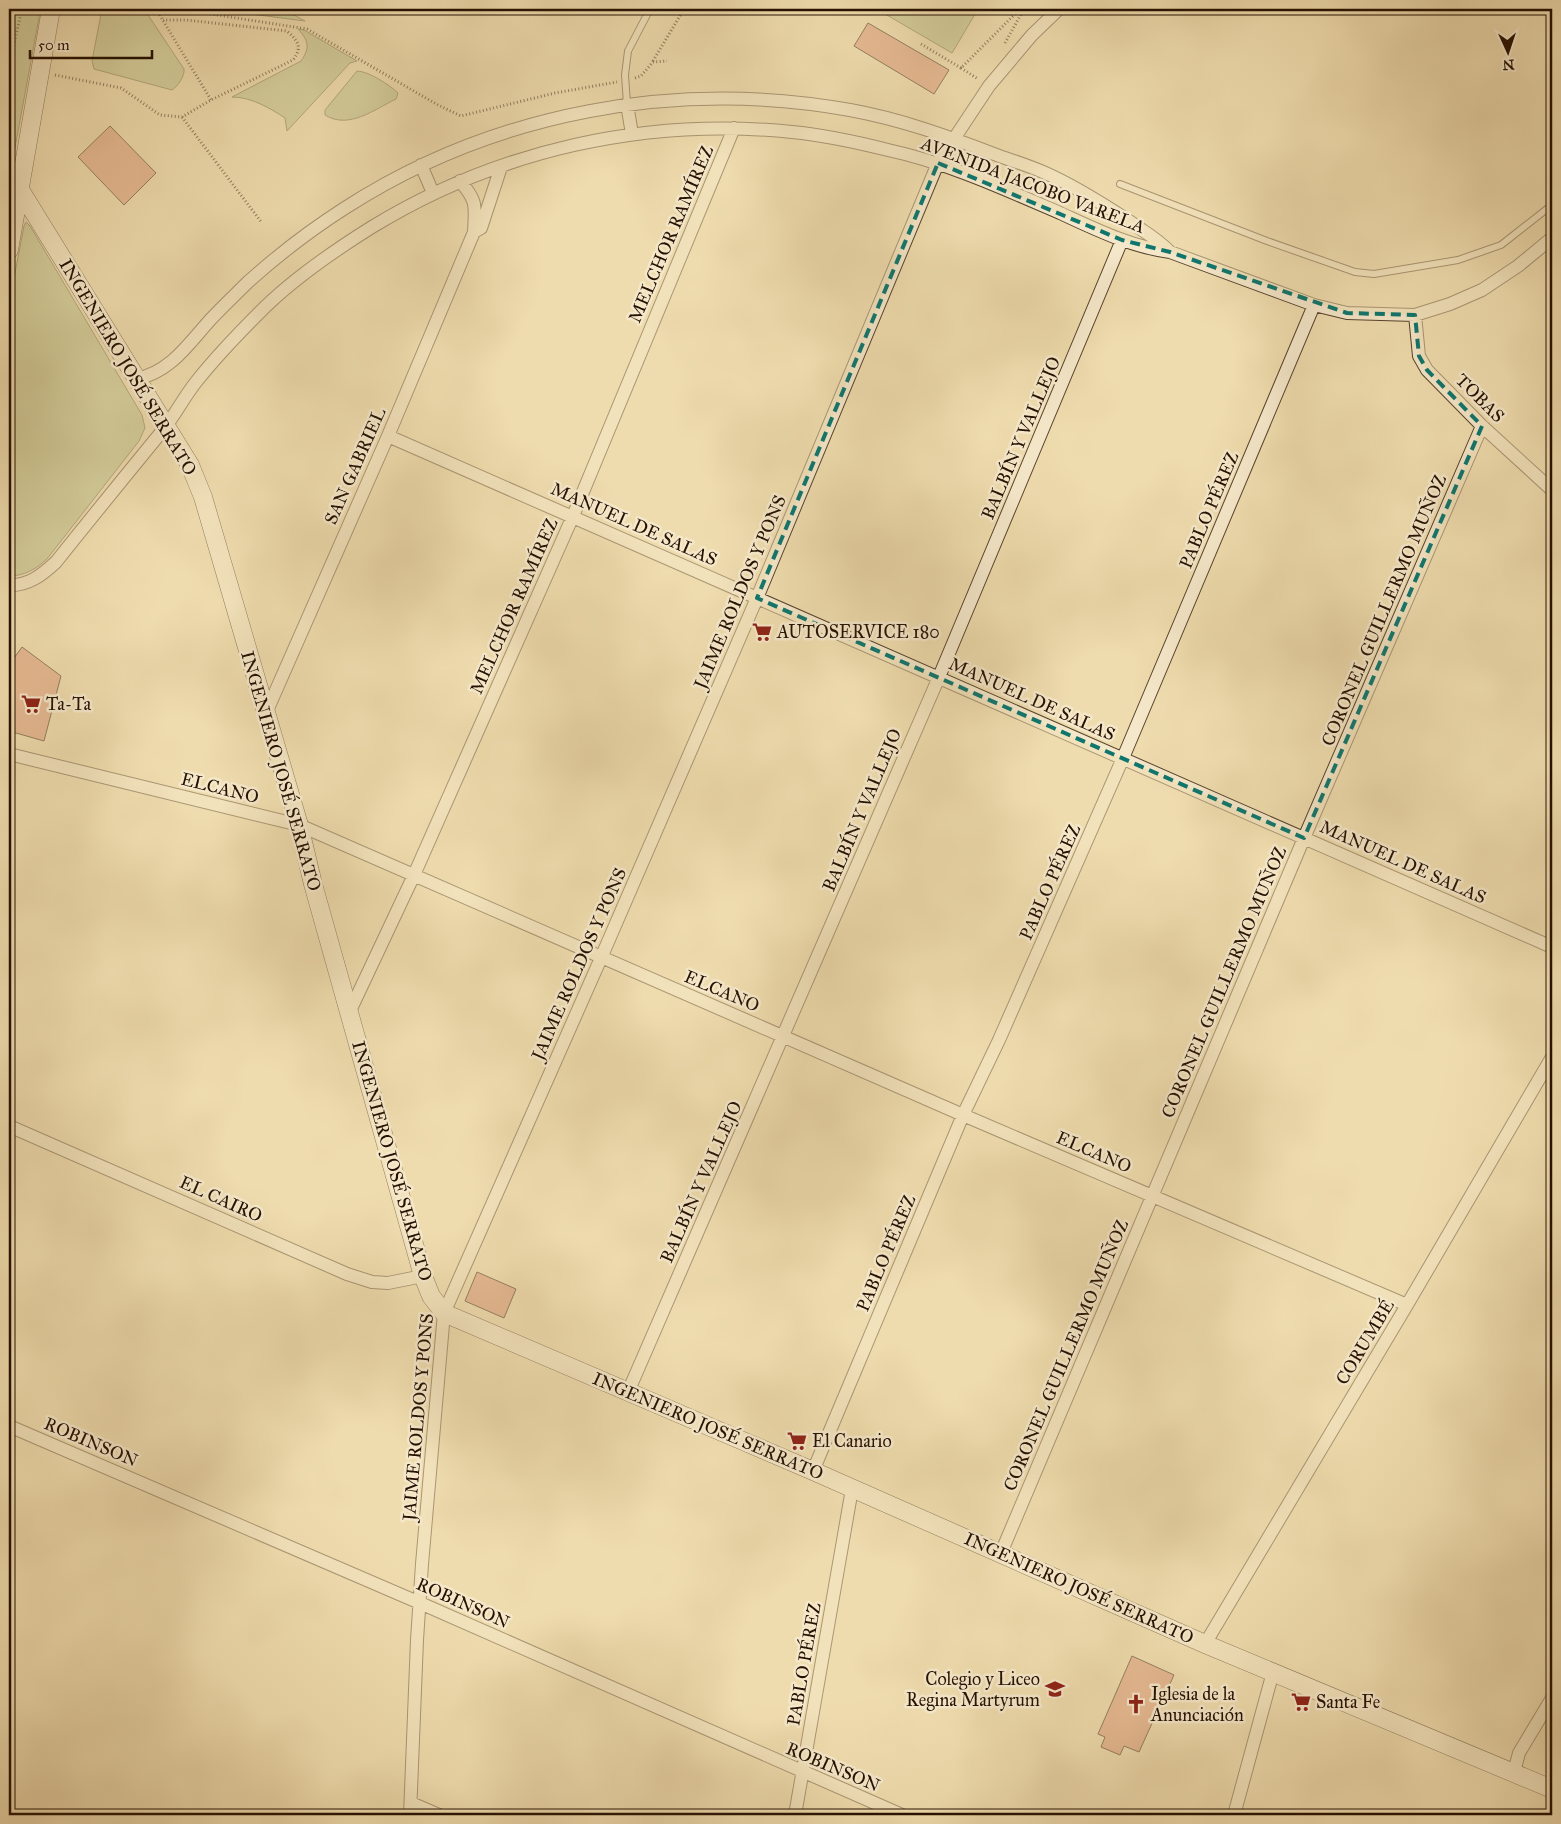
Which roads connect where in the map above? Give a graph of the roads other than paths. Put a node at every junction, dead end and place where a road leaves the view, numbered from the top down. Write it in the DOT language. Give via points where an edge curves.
graph roads {
  1 [pos="51,9"];
  2 [pos="650,9"];
  3 [pos="1059,9"];
  4 [pos="627,104"];
  5 [pos="734,128"];
  6 [pos="632,134"];
  7 [pos="954,139"];
  8 [pos="938,163"];
  9 [pos="421,165"];
  10 [pos="501,167"];
  11 [pos="9,172"];
  12 [pos="460,181"];
  13 [pos="1120,184"];
  14 [pos="20,190"];
  15 [pos="433,193"];
  16 [pos="1552,205"];
  17 [pos="474,232"];
  18 [pos="1552,238"];
  19 [pos="1122,240"];
  20 [pos="9,250"];
  21 [pos="1170,252"];
  22 [pos="1314,305"];
  23 [pos="1415,315"];
  24 [pos="136,379"];
  25 [pos="166,426"];
  26 [pos="1482,426"];
  27 [pos="388,436"];
  28 [pos="1552,490"];
  29 [pos="573,516"];
  30 [pos="9,585"];
  31 [pos="757,598"];
  32 [pos="939,677"];
  33 [pos="266,713"];
  34 [pos="9,754"];
  35 [pos="1124,758"];
  36 [pos="298,825"];
  37 [pos="1304,838"];
  38 [pos="414,875"];
  39 [pos="1552,946"];
  40 [pos="601,958"];
  41 [pos="350,1011"];
  42 [pos="783,1036"];
  43 [pos="1552,1057"];
  44 [pos="963,1115"];
  45 [pos="9,1126"];
  46 [pos="1152,1196"];
  47 [pos="423,1276"];
  48 [pos="1407,1305"];
  49 [pos="444,1313"];
  50 [pos="628,1392"];
  51 [pos="9,1426"];
  52 [pos="813,1472"];
  53 [pos="852,1488"];
  54 [pos="1001,1553"];
  55 [pos="420,1603"];
  56 [pos="1205,1644"];
  57 [pos="1273,1672"];
  58 [pos="1552,1698"];
  59 [pos="1514,1772"];
  60 [pos="802,1773"];
  61 [pos="1552,1789"];
  62 [pos="411,1809"];
  63 [pos="439,1815"];
  64 [pos="795,1815"];
  65 [pos="902,1815"];
  66 [pos="1234,1815"];
  1 -- 14 [label="street"];
  2 -- 4 [label="lane" via="628,51"];
  3 -- 7 [label="street, JAIME ROLDOS Y PONS" via="989,86"];
  4 -- 6 [label="street"];
  4 -- 7 [label="street, AVENIDA JACOBO VARELA" via="751,98 798,102 853,111"];
  4 -- 9 [label="street, AVENIDA JACOBO VARELA" via="553,118 503,132"];
  5 -- 6 [label="street, AVENIDA JACOBO VARELA"];
  5 -- 8 [label="street, AVENIDA JACOBO VARELA" via="830,137"];
  5 -- 29 [label="street, MELCHOR RAMÍREZ"];
  6 -- 10 [label="street, AVENIDA JACOBO VARELA" via="566,147"];
  7 -- 8 [label="street, JAIME ROLDOS Y PONS"];
  7 -- 21 [label="street, AVENIDA JACOBO VARELA" via="1045,173 1111,210"];
  8 -- 19 [label="street, AVENIDA JACOBO VARELA"];
  8 -- 31 [label="street, JAIME ROLDOS Y PONS"];
  9 -- 15 [label="street"];
  9 -- 24 [label="street, AVENIDA JACOBO VARELA" via="344,208 285,251 248,282 181,354 161,370"];
  10 -- 12 [label="street, AVENIDA JACOBO VARELA"];
  10 -- 17 [label="street, SAN GABRIEL" via="480,228"];
  11 -- 14 [label="street, INGENIERO JOSÉ SERRATO"];
  12 -- 15 [label="street, AVENIDA JACOBO VARELA"];
  12 -- 17 [label="street, SAN GABRIEL" via="471,194 475,207"];
  13 -- 16 [label="lane" via="1275,244 1355,272 1374,274 1458,260 1501,244"];
  14 -- 20 [label="street"];
  14 -- 24 [label="street, INGENIERO JOSÉ SERRATO"];
  15 -- 25 [label="street, AVENIDA JACOBO VARELA" via="348,242 278,296 197,382"];
  17 -- 27 [label="street, SAN GABRIEL"];
  18 -- 23 [label="street, AVENIDA JACOBO VARELA" via="1482,290"];
  19 -- 21 [label="street, AVENIDA JACOBO VARELA"];
  19 -- 32 [label="street, BALBÍN Y VALLEJO"];
  21 -- 22 [label="street, AVENIDA JACOBO VARELA"];
  22 -- 23 [label="street, AVENIDA JACOBO VARELA" via="1347,313"];
  22 -- 35 [label="street, PABLO PÉREZ"];
  23 -- 26 [label="street, TOBAS" via="1419,356 1427,370"];
  24 -- 25 [label="street, INGENIERO JOSÉ SERRATO"];
  25 -- 30 [label="street, AVENIDA JACOBO VARELA" via="56,562 31,582"];
  25 -- 33 [label="street, INGENIERO JOSÉ SERRATO" via="190,464 203,497"];
  26 -- 28 [label="street, TOBAS"];
  26 -- 37 [label="street, CORONEL GUILLERMO MUÑOZ"];
  27 -- 29 [label="street, MANUEL DE SALAS"];
  27 -- 33 [label="street, SAN GABRIEL"];
  29 -- 31 [label="street, MANUEL DE SALAS"];
  29 -- 38 [label="street, MELCHOR RAMÍREZ"];
  31 -- 32 [label="street, MANUEL DE SALAS"];
  31 -- 40 [label="street, JAIME ROLDOS Y PONS"];
  32 -- 35 [label="street, MANUEL DE SALAS"];
  32 -- 42 [label="street, BALBÍN Y VALLEJO"];
  33 -- 36 [label="street, INGENIERO JOSÉ SERRATO"];
  34 -- 36 [label="street, ELCANO"];
  35 -- 37 [label="street, MANUEL DE SALAS"];
  35 -- 44 [label="street, PABLO PÉREZ"];
  36 -- 38 [label="street, ELCANO"];
  36 -- 41 [label="street, INGENIERO JOSÉ SERRATO"];
  37 -- 39 [label="street, MANUEL DE SALAS"];
  37 -- 46 [label="street, CORONEL GUILLERMO MUÑOZ"];
  38 -- 40 [label="street, ELCANO"];
  38 -- 41 [label="street, MELCHOR RAMÍREZ"];
  40 -- 42 [label="street, ELCANO"];
  40 -- 49 [label="street, JAIME ROLDOS Y PONS"];
  41 -- 47 [label="street, INGENIERO JOSÉ SERRATO"];
  42 -- 44 [label="street, ELCANO"];
  42 -- 50 [label="street, BALBÍN Y VALLEJO"];
  43 -- 48 [label="street, CORUMBÉ"];
  44 -- 46 [label="street, ELCANO"];
  44 -- 52 [label="street, PABLO PÉREZ"];
  45 -- 47 [label="street, EL CAIRO" via="347,1274 388,1283"];
  46 -- 48 [label="street, ELCANO"];
  46 -- 54 [label="street, CORONEL GUILLERMO MUÑOZ"];
  47 -- 49 [label="street, INGENIERO JOSÉ SERRATO" via="431,1296"];
  48 -- 56 [label="street, CORUMBÉ"];
  49 -- 50 [label="street, INGENIERO JOSÉ SERRATO"];
  49 -- 55 [label="street, JAIME ROLDOS Y PONS"];
  50 -- 52 [label="street, INGENIERO JOSÉ SERRATO"];
  51 -- 55 [label="street, ROBINSON"];
  52 -- 53 [label="street, INGENIERO JOSÉ SERRATO"];
  53 -- 54 [label="street, INGENIERO JOSÉ SERRATO"];
  53 -- 60 [label="street, PABLO PÉREZ"];
  54 -- 56 [label="street, INGENIERO JOSÉ SERRATO"];
  55 -- 60 [label="street, ROBINSON"];
  55 -- 62 [label="street, JAIME ROLDOS Y PONS"];
  56 -- 57 [label="street, INGENIERO JOSÉ SERRATO"];
  57 -- 59 [label="street, INGENIERO JOSÉ SERRATO"];
  57 -- 66 [label="street"];
  58 -- 59 [label="street" via="1519,1753"];
  59 -- 61 [label="street, INGENIERO JOSÉ SERRATO"];
  60 -- 64 [label="street, PABLO PÉREZ"];
  60 -- 65 [label="street, ROBINSON"];
  62 -- 63 [label="street"];
}
